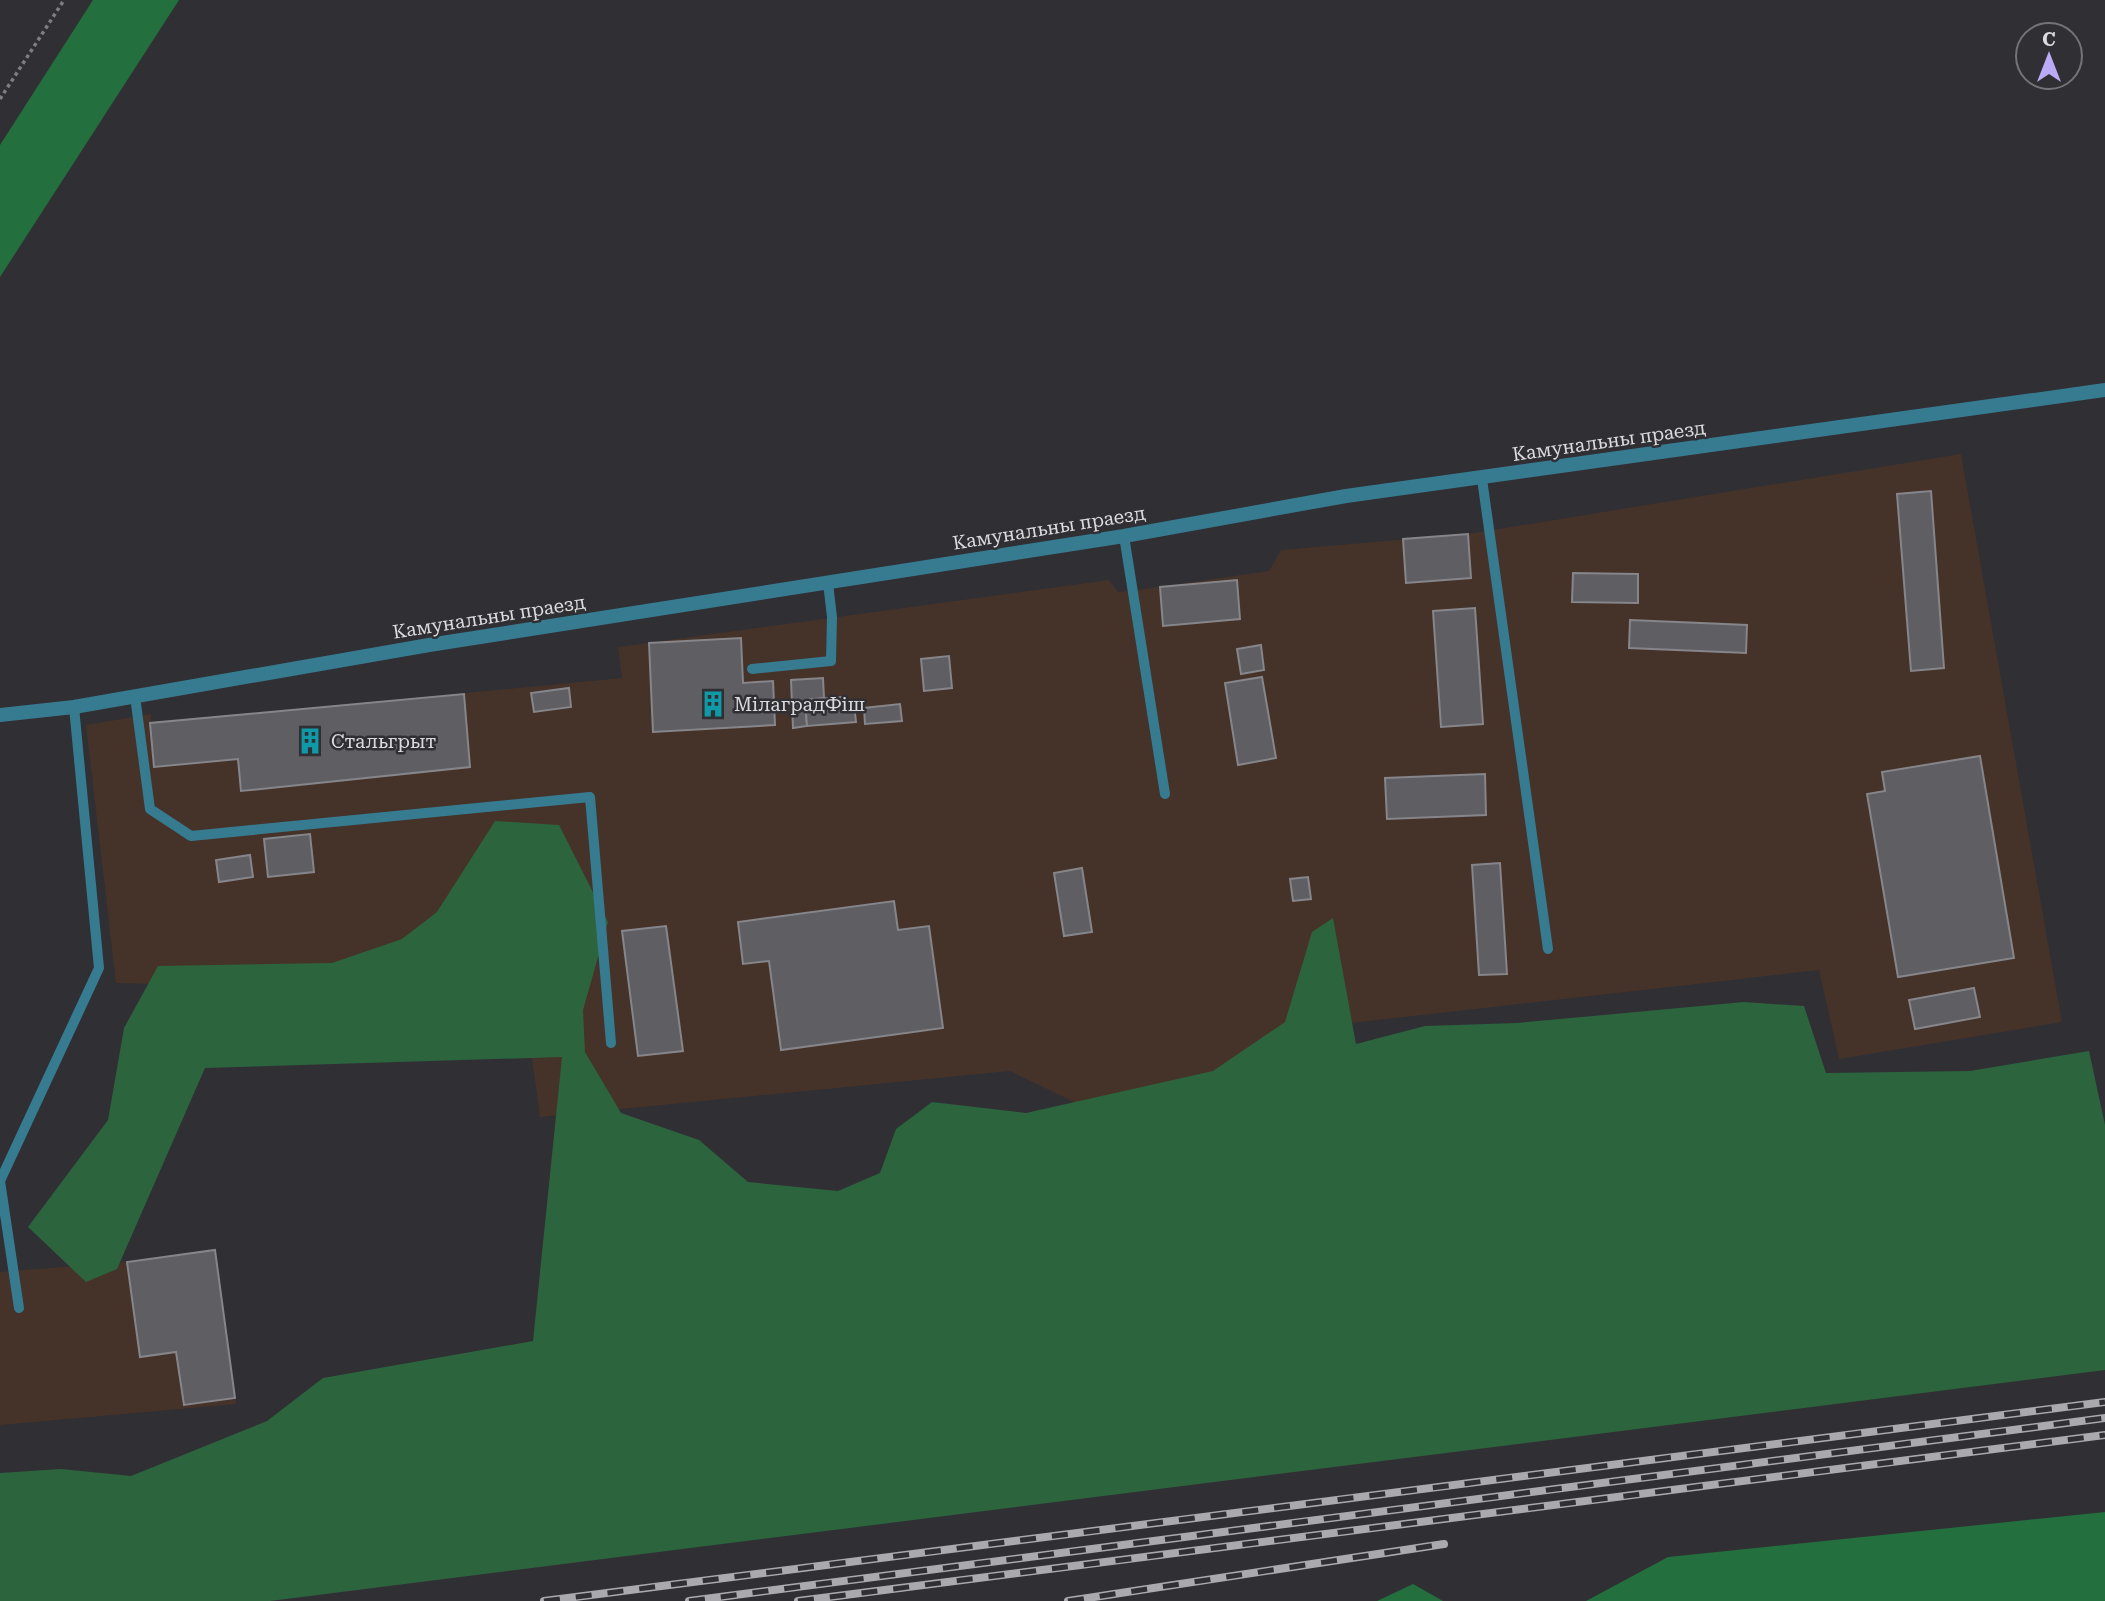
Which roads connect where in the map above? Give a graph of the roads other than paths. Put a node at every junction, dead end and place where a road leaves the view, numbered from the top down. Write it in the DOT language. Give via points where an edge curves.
graph roads {
  1 [pos="2105,390"];
  2 [pos="1482,479"];
  3 [pos="1124,536"];
  4 [pos="828,583"];
  5 [pos="752,668"];
  6 [pos="135,696"];
  7 [pos="74,707"];
  8 [pos="0,715"];
  9 [pos="1165,793"];
  10 [pos="1548,949"];
  11 [pos="611,1043"];
  12 [pos="0,1181"];
  13 [pos="19,1308"];
  1 -- 2 [label="street, Камунальны праезд"];
  2 -- 3 [label="street, Камунальны праезд" via="1346,496"];
  2 -- 10 [label="lane"];
  3 -- 4 [label="street, Камунальны праезд"];
  3 -- 9 [label="lane"];
  4 -- 5 [label="lane" via="831,662"];
  4 -- 6 [label="street, Камунальны праезд"];
  6 -- 7 [label="street, Камунальны праезд"];
  6 -- 11 [label="lane" via="150,809 191,836 590,797"];
  7 -- 8 [label="street, Камунальны праезд"];
  7 -- 12 [label="lane" via="99,968"];
  12 -- 13 [label="lane"];
}
